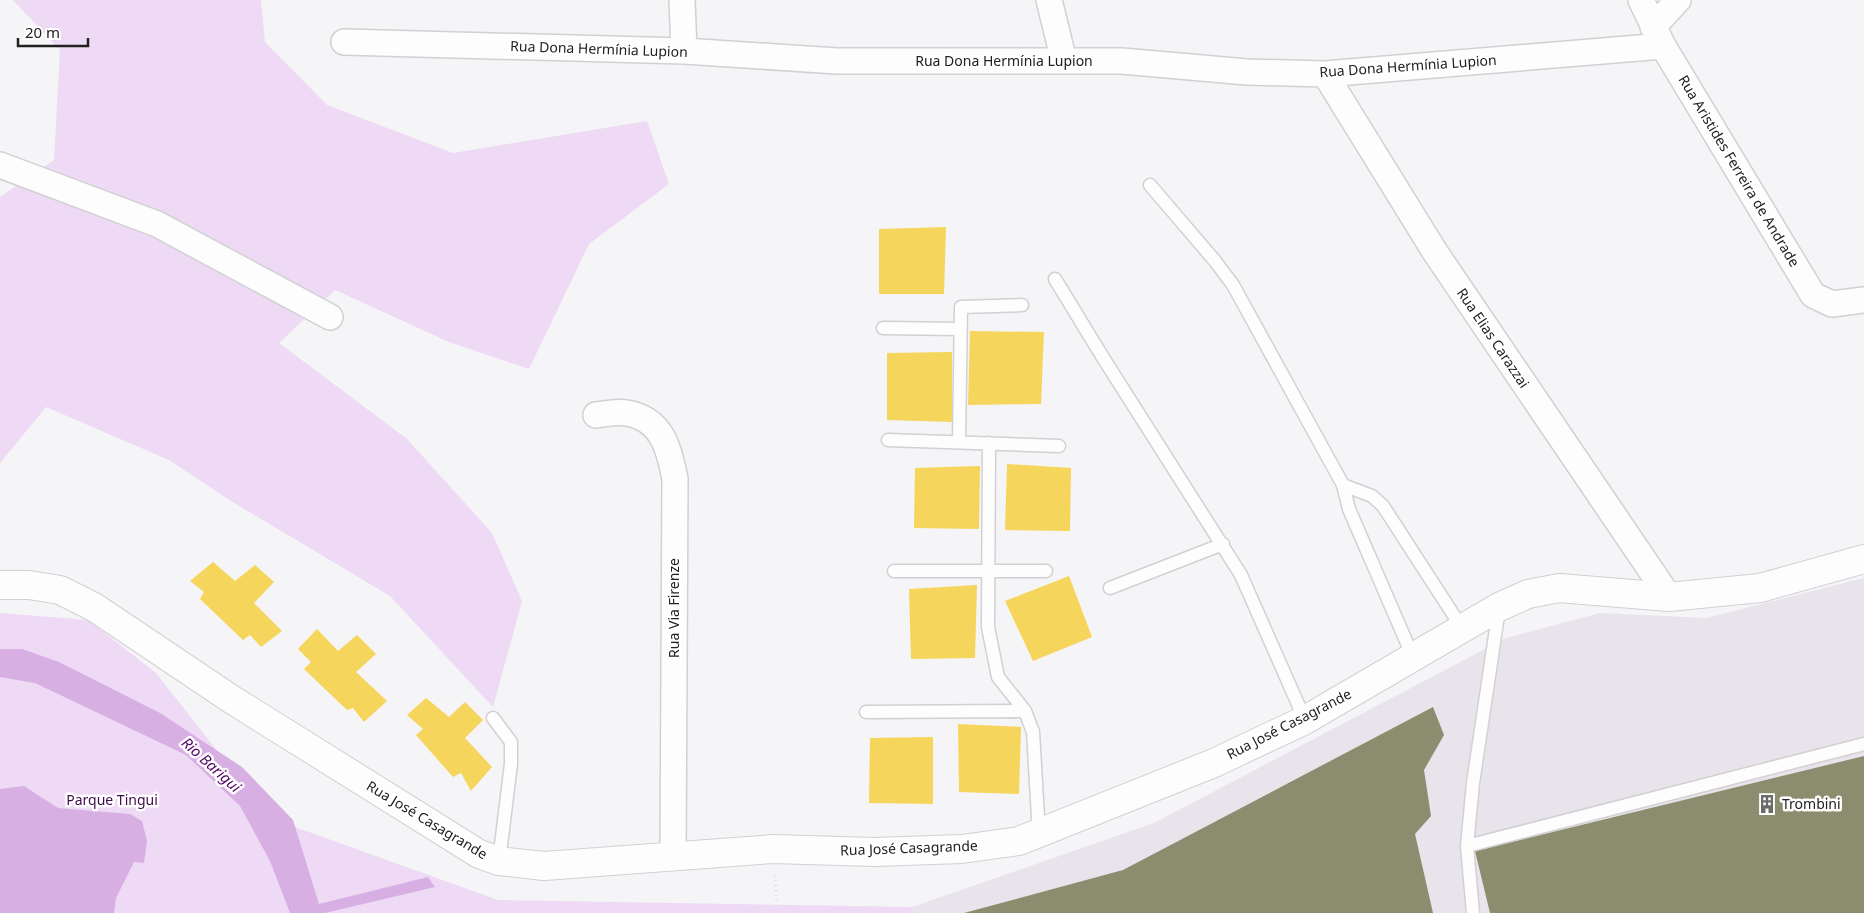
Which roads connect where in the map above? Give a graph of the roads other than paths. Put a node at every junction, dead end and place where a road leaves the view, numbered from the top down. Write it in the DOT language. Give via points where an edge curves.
graph roads {
  1 [pos="682,0"];
  2 [pos="1048,0"];
  3 [pos="1641,0"];
  4 [pos="1678,0"];
  5 [pos="1658,36"];
  6 [pos="344,42"];
  7 [pos="684,51"];
  8 [pos="1064,61"];
  9 [pos="1325,74"];
  10 [pos="0,165"];
  11 [pos="1150,185"];
  12 [pos="1055,279"];
  13 [pos="1864,300"];
  14 [pos="1022,305"];
  15 [pos="330,317"];
  16 [pos="883,328"];
  17 [pos="960,329"];
  18 [pos="596,415"];
  19 [pos="888,440"];
  20 [pos="959,441"];
  21 [pos="989,443"];
  22 [pos="1058,446"];
  23 [pos="1343,485"];
  24 [pos="1223,544"];
  25 [pos="1864,559"];
  26 [pos="894,571"];
  27 [pos="988,571"];
  28 [pos="1046,571"];
  29 [pos="0,586"];
  30 [pos="1110,588"];
  31 [pos="1670,597"];
  32 [pos="1499,607"];
  33 [pos="1462,628"];
  34 [pos="1413,657"];
  35 [pos="866,712"];
  36 [pos="1025,712"];
  37 [pos="494,718"];
  38 [pos="1305,720"];
  39 [pos="1864,744"];
  40 [pos="1039,834"];
  41 [pos="1467,846"];
  42 [pos="673,857"];
  43 [pos="499,861"];
  44 [pos="1473,913"];
  1 -- 7 [label="street"];
  2 -- 8 [label="street"];
  3 -- 5 [label="street, Rua Aristides Ferreira de Andrade"];
  4 -- 5 [label="street"];
  5 -- 9 [label="street, Rua Dona Hermínia Lupion"];
  5 -- 13 [label="street, Rua Aristides Ferreira de Andrade" via="1813,294 1832,304"];
  6 -- 7 [label="street, Rua Dona Hermínia Lupion"];
  7 -- 8 [label="street, Rua Dona Hermínia Lupion" via="837,61"];
  8 -- 9 [label="street, Rua Dona Hermínia Lupion" via="1122,61 1247,72"];
  9 -- 31 [label="street, Rua Elias Carazzai" via="1435,252"];
  10 -- 15 [label="street" via="157,224"];
  11 -- 23 [label="lane" via="1233,285"];
  12 -- 24 [label="lane"];
  14 -- 17 [label="lane" via="961,307"];
  16 -- 17 [label="lane"];
  17 -- 20 [label="lane"];
  18 -- 42 [label="street, Rua Via Firenze" via="625,412 648,419 669,448 674,479"];
  19 -- 20 [label="lane"];
  20 -- 21 [label="lane"];
  21 -- 22 [label="lane"];
  21 -- 27 [label="lane"];
  23 -- 33 [label="lane" via="1372,496 1383,506"];
  23 -- 34 [label="lane" via="1349,510"];
  24 -- 30 [label="lane"];
  24 -- 38 [label="lane" via="1241,575"];
  25 -- 31 [label="street, Rua José Casagrande" via="1760,588"];
  26 -- 27 [label="lane"];
  27 -- 28 [label="lane"];
  27 -- 36 [label="lane" via="988,627 998,676"];
  29 -- 43 [label="street, Rua José Casagrande" via="29,585 60,590 94,607 231,700 479,854"];
  31 -- 32 [label="street, Rua José Casagrande" via="1559,588 1528,594"];
  32 -- 33 [label="street, Rua José Casagrande"];
  32 -- 41 [label="lane"];
  33 -- 34 [label="street, Rua José Casagrande"];
  34 -- 38 [label="street, Rua José Casagrande"];
  35 -- 36 [label="lane"];
  36 -- 40 [label="lane" via="1033,732"];
  37 -- 43 [label="lane" via="510,742 511,764"];
  38 -- 40 [label="street, Rua José Casagrande" via="1214,763"];
  39 -- 41 [label="lane"];
  40 -- 42 [label="street, Rua José Casagrande" via="1019,841 962,849 874,852 773,849"];
  41 -- 44 [label="lane"];
  42 -- 43 [label="street, Rua José Casagrande" via="544,866"];
}
